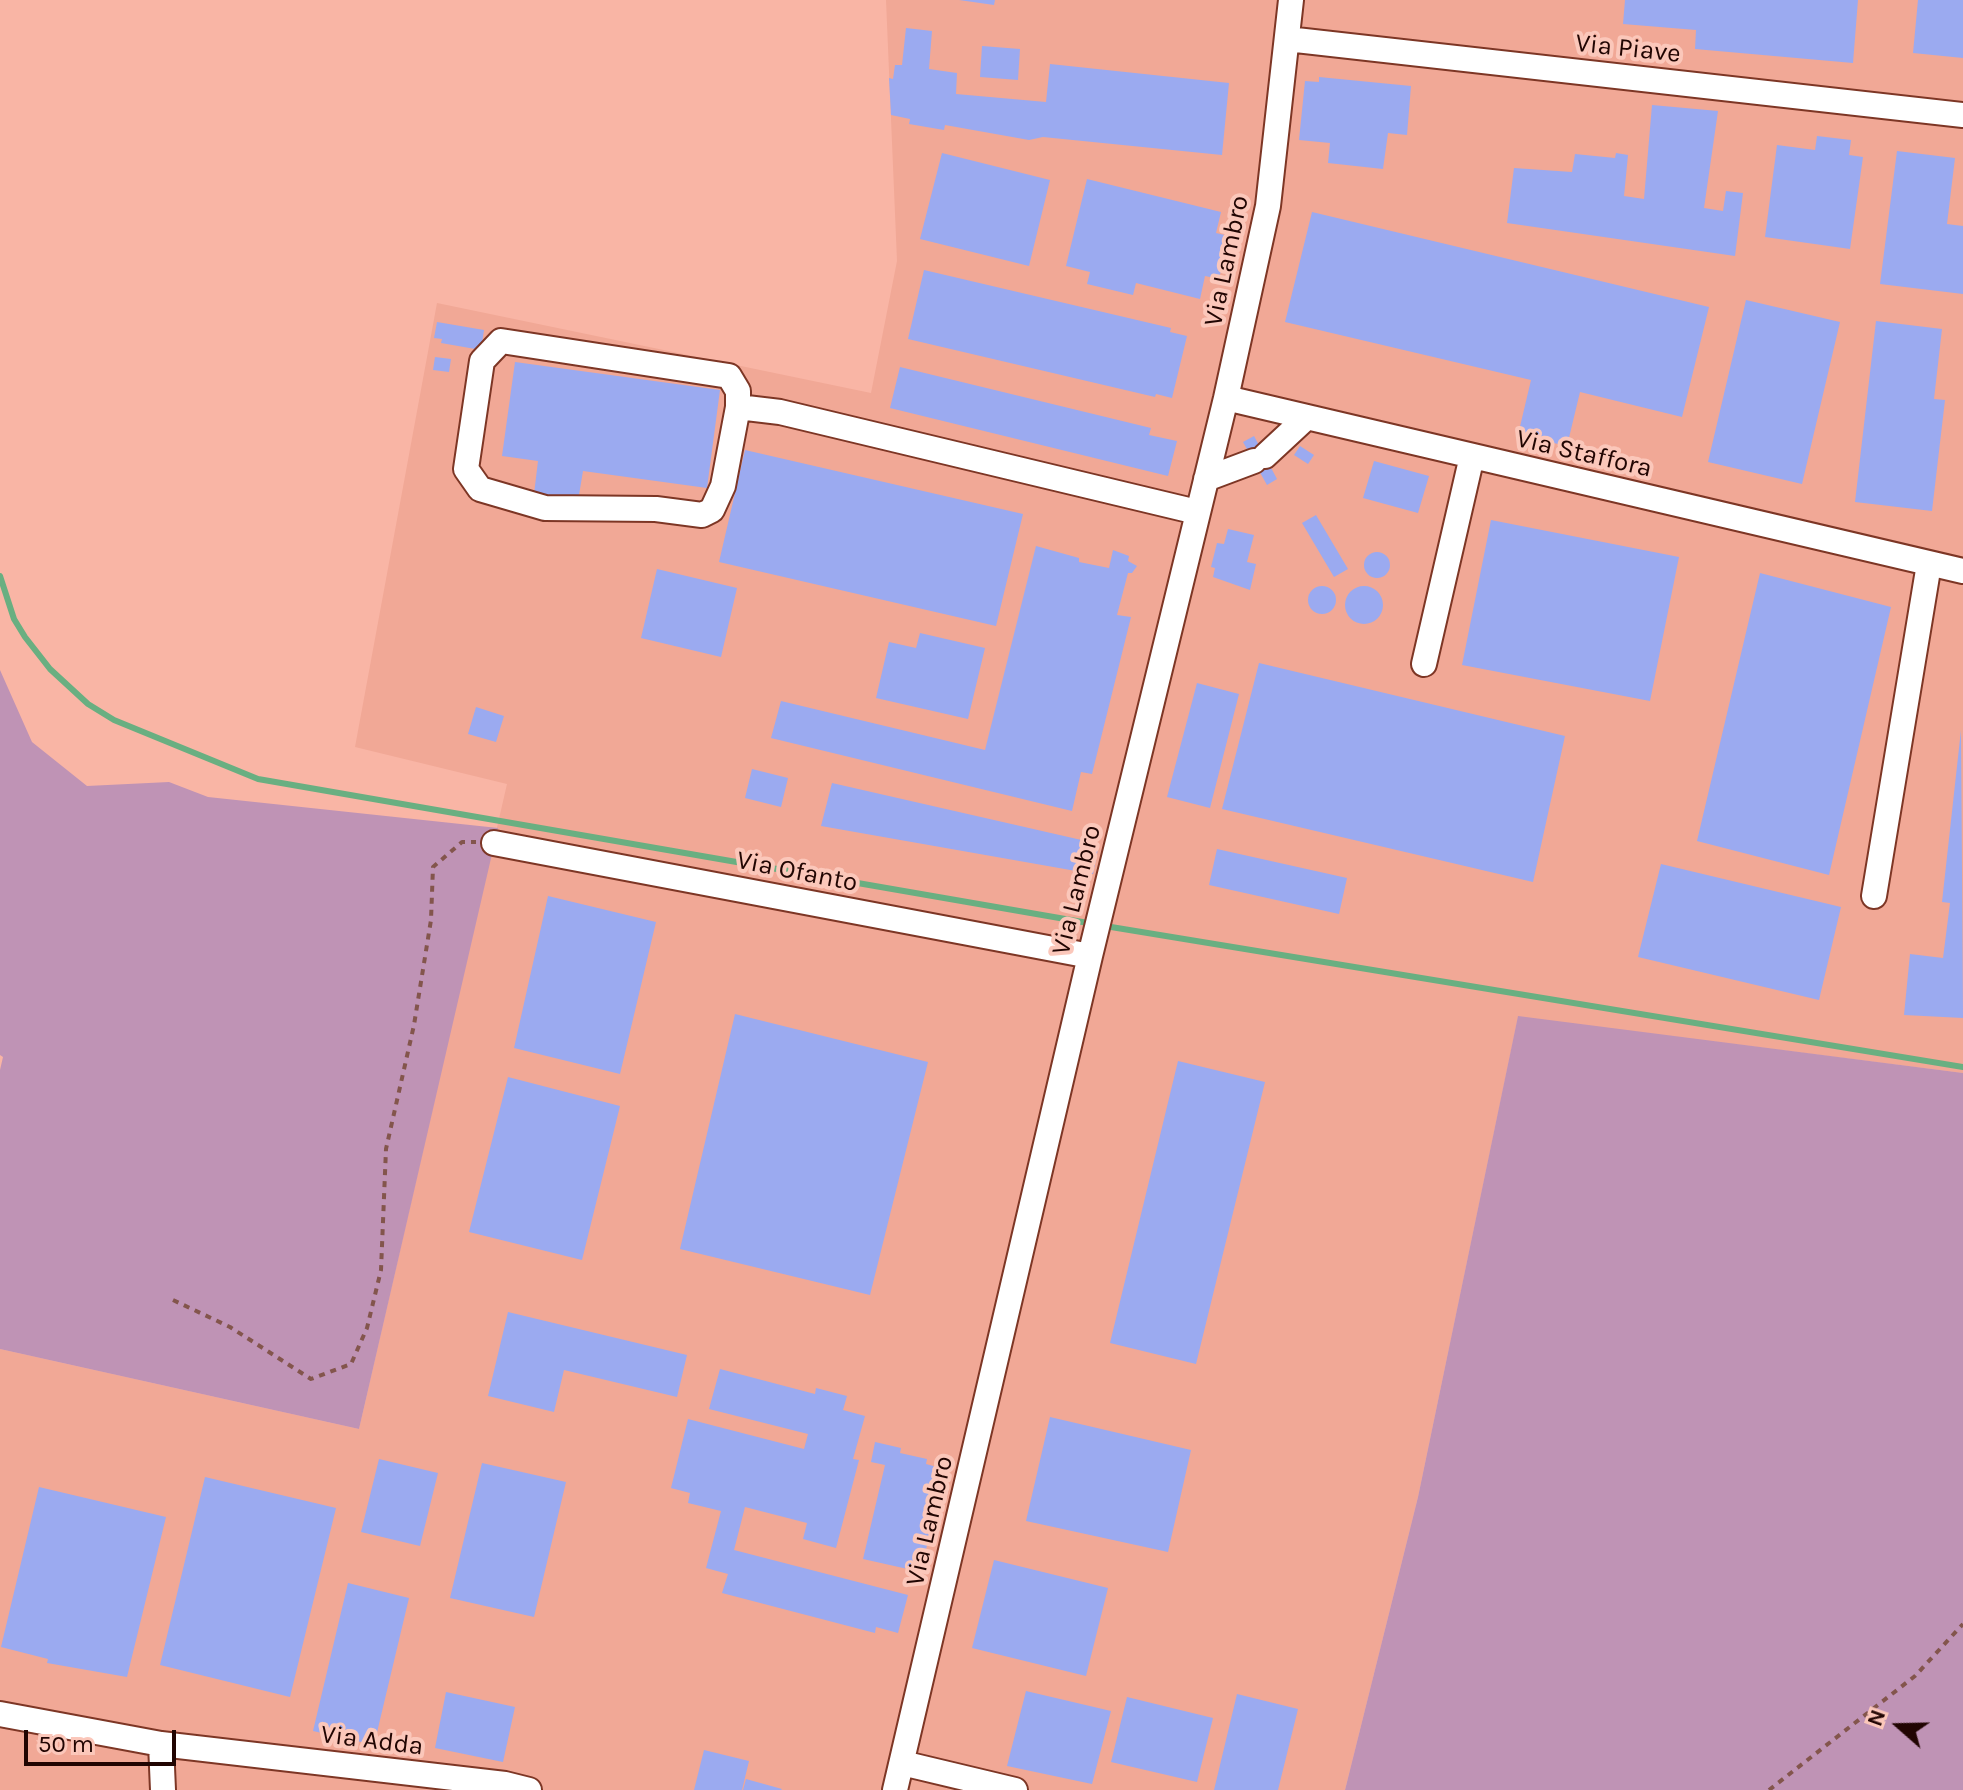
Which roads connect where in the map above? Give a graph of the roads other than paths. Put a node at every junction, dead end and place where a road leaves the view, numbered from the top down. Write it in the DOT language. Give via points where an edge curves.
graph roads {
  1 [pos="1291,0"];
  2 [pos="1287,39"];
  3 [pos="1963,115"];
  4 [pos="1226,398"];
  5 [pos="738,407"];
  6 [pos="1307,417"];
  7 [pos="1472,456"];
  8 [pos="1206,479"];
  9 [pos="1197,512"];
  10 [pos="1929,564"];
  11 [pos="1963,571"];
  12 [pos="1424,664"];
  13 [pos="494,843"];
  14 [pos="1874,896"];
  15 [pos="1091,950"];
  16 [pos="0,1714"];
  17 [pos="161,1744"];
  18 [pos="902,1763"];
  19 [pos="163,1790"];
  20 [pos="529,1790"];
  21 [pos="895,1790"];
  22 [pos="1015,1790"];
  1 -- 2 [label="street, Via Lambro"];
  2 -- 3 [label="street, Via Piave"];
  2 -- 4 [label="street, Via Lambro" via="1268,206"];
  4 -- 6 [label="street, Via Staffora"];
  4 -- 8 [label="street, Via Lambro"];
  5 -- 5 [label="street" via="738,391 729,376 501,341 482,361 466,469 480,489 545,508 702,515 712,510 723,486"];
  5 -- 9 [label="street" via="780,412"];
  6 -- 7 [label="street, Via Staffora"];
  6 -- 8 [label="street" via="1259,458"];
  7 -- 10 [label="street, Via Staffora"];
  7 -- 12 [label="street"];
  8 -- 9 [label="street, Via Lambro"];
  9 -- 15 [label="street, Via Lambro"];
  10 -- 11 [label="street, Via Staffora"];
  10 -- 14 [label="street"];
  13 -- 15 [label="street, Via Ofanto"];
  15 -- 18 [label="street, Via Lambro"];
  16 -- 17 [label="street, Via Adda"];
  17 -- 19 [label="street"];
  17 -- 20 [label="street, Via Adda"];
  18 -- 21 [label="street, Via Lambro"];
  18 -- 22 [label="street"];
}
